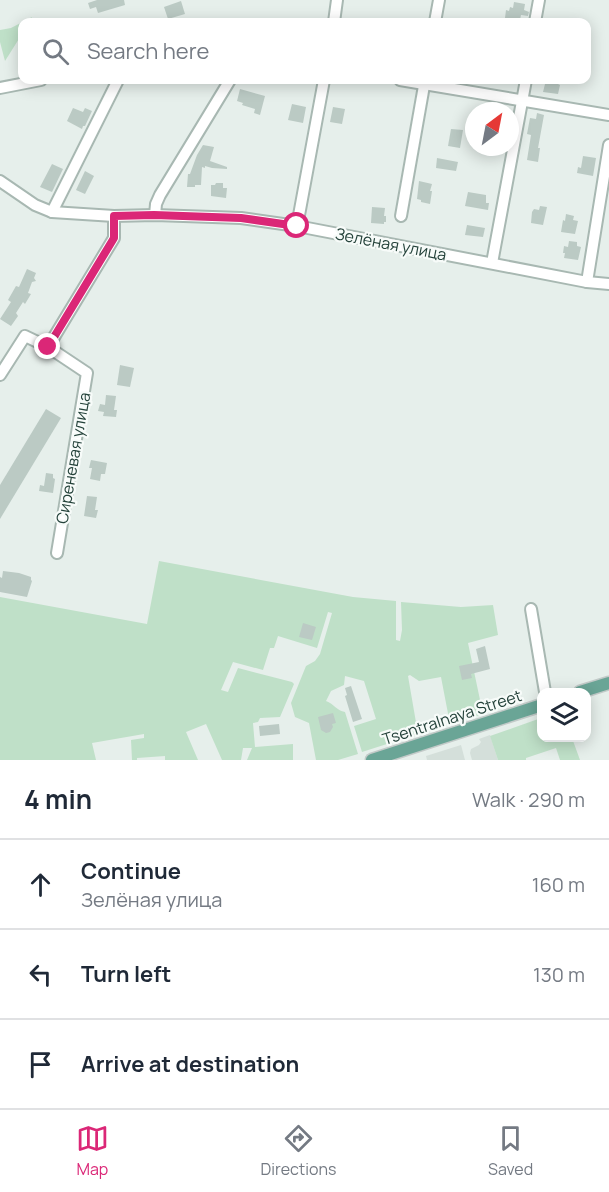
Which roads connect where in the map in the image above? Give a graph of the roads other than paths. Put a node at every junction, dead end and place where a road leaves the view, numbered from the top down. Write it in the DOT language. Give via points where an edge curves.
graph roads {
  1 [pos="337,0"];
  2 [pos="439,0"];
  3 [pos="539,0"];
  4 [pos="335,18"];
  5 [pos="436,18"];
  6 [pos="537,18"];
  7 [pos="20,84"];
  8 [pos="116,84"];
  9 [pos="228,84"];
  10 [pos="323,84"];
  11 [pos="424,84"];
  12 [pos="440,84"];
  13 [pos="525,84"];
  14 [pos="0,88"];
  15 [pos="522,101"];
  16 [pos="609,115"];
  17 [pos="609,145"];
  18 [pos="0,181"];
  19 [pos="52,212"];
  20 [pos="154,215"];
  21 [pos="114,216"];
  22 [pos="401,216"];
  23 [pos="297,226"];
  24 [pos="492,263"];
  25 [pos="587,282"];
  26 [pos="609,284"];
  27 [pos="48,347"];
  28 [pos="0,375"];
  29 [pos="57,553"];
  30 [pos="531,609"];
  31 [pos="609,683"];
  32 [pos="544,688"];
  33 [pos="591,689"];
  34 [pos="537,707"];
  35 [pos="372,760"];
  1 -- 4 [label="street"];
  2 -- 5 [label="street"];
  3 -- 6 [label="street"];
  7 -- 14 [label="street"];
  8 -- 19 [label="street"];
  9 -- 20 [label="street" via="160,195"];
  10 -- 23 [label="street"];
  11 -- 22 [label="street"];
  12 -- 15 [label="street"];
  13 -- 15 [label="street"];
  15 -- 16 [label="street"];
  15 -- 24 [label="street"];
  17 -- 25 [label="street"];
  18 -- 19 [label="street, Зелёная улица"];
  19 -- 21 [label="street, Зелёная улица"];
  20 -- 21 [label="street, Зелёная улица"];
  20 -- 23 [label="street, Зелёная улица" via="241,218"];
  21 -- 27 [label="street" via="114,238"];
  23 -- 24 [label="street, Зелёная улица"];
  24 -- 25 [label="street, Зелёная улица"];
  25 -- 26 [label="street, Зелёная улица"];
  27 -- 28 [label="street" via="25,336"];
  27 -- 29 [label="street, Сиреневая улица" via="87,373"];
  30 -- 32 [label="street"];
  31 -- 33 [label="main road"];
  34 -- 35 [label="main road, Tsentralnaya Street"];
}
